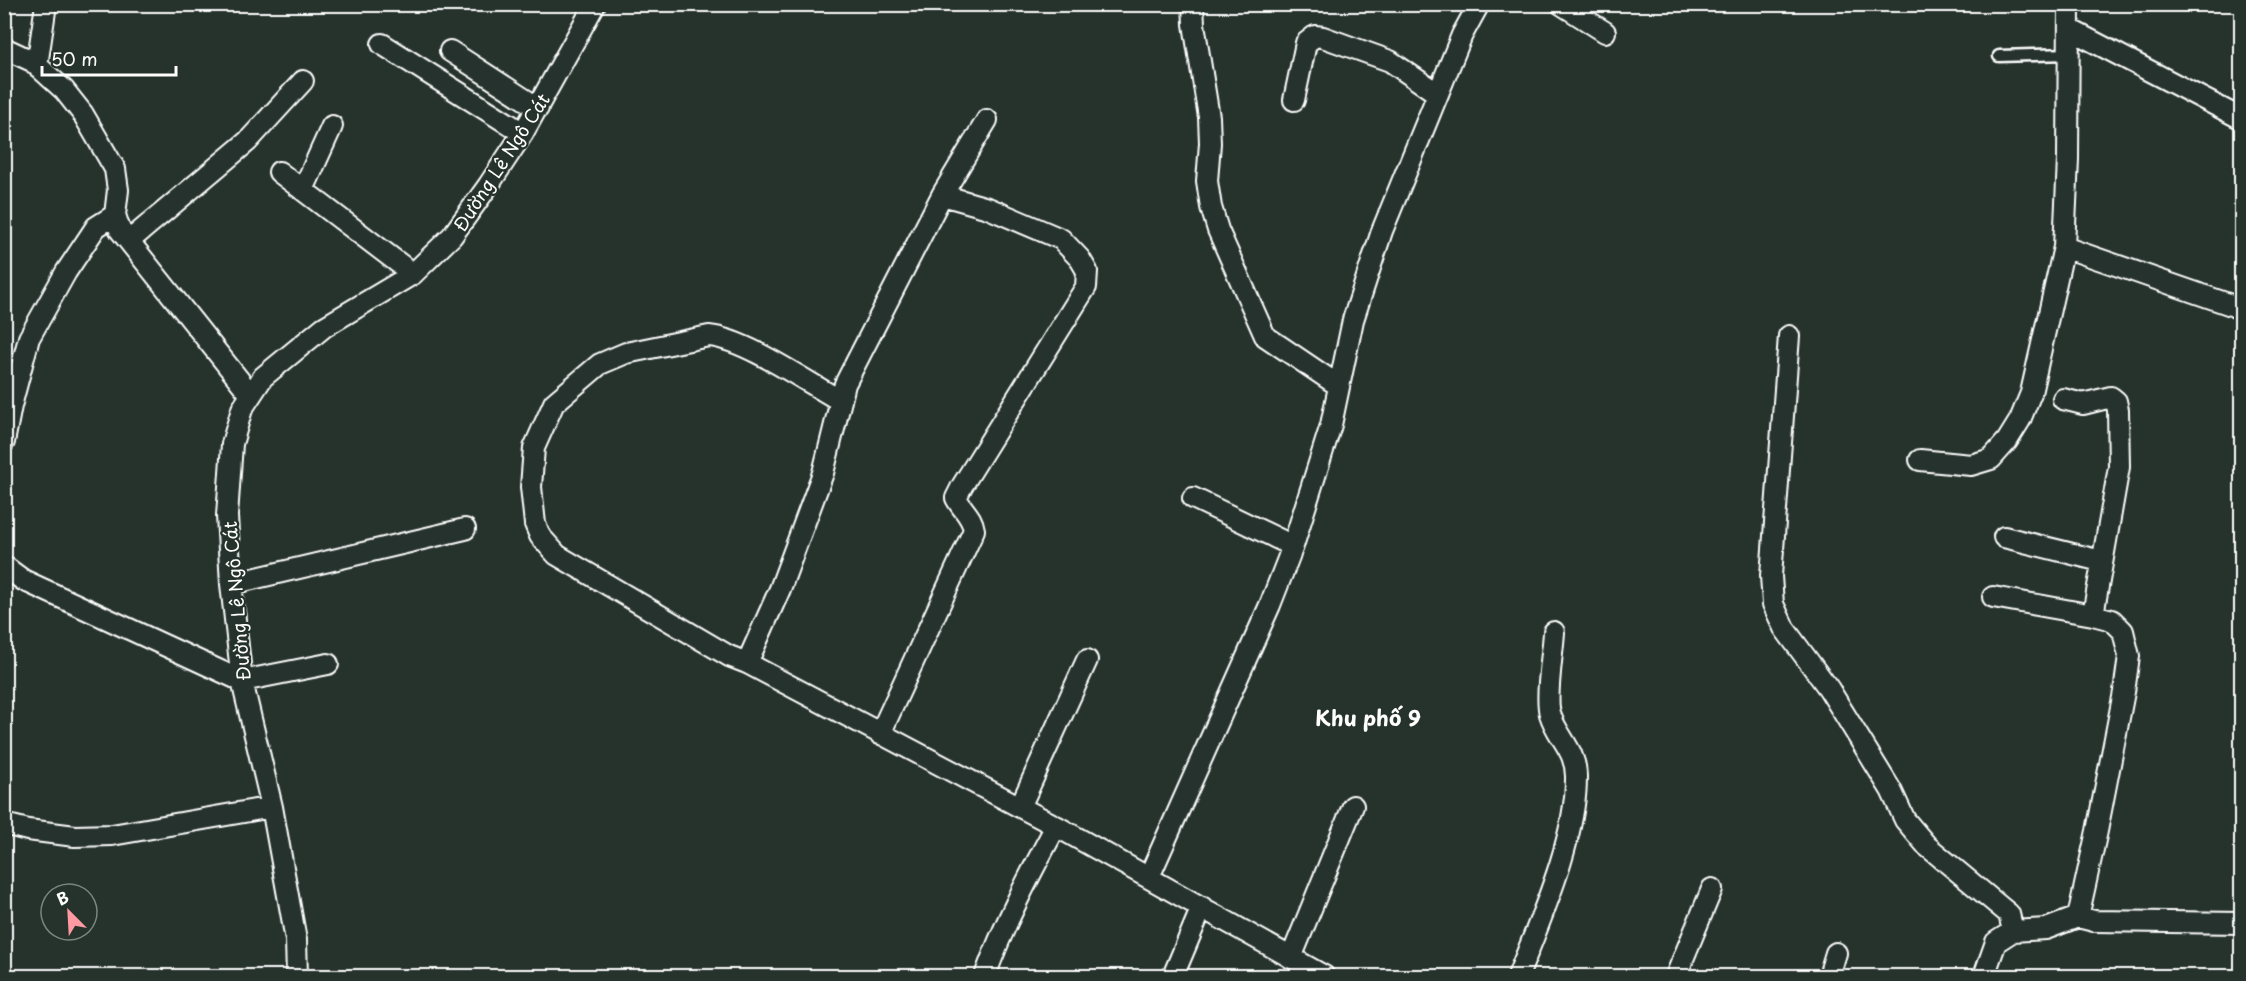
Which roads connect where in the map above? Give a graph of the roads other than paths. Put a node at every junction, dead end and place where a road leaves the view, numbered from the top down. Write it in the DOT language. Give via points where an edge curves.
graph roads {
  1 [pos="46,4"];
  2 [pos="1193,4"];
  3 [pos="1479,4"];
  4 [pos="1561,4"];
  5 [pos="2069,4"];
  6 [pos="592,6"];
  7 [pos="2069,29"];
  8 [pos="1605,32"];
  9 [pos="382,44"];
  10 [pos="4,48"];
  11 [pos="450,51"];
  12 [pos="2070,54"];
  13 [pos="1999,56"];
  14 [pos="37,66"];
  15 [pos="303,81"];
  16 [pos="1438,94"];
  17 [pos="1294,100"];
  18 [pos="538,108"];
  19 [pos="2240,118"];
  20 [pos="987,120"];
  21 [pos="332,126"];
  22 [pos="524,133"];
  23 [pos="279,172"];
  24 [pos="303,190"];
  25 [pos="942,195"];
  26 [pos="115,215"];
  27 [pos="129,241"];
  28 [pos="2064,247"];
  29 [pos="412,274"];
  30 [pos="2241,311"];
  31 [pos="1789,336"];
  32 [pos="1339,386"];
  33 [pos="251,395"];
  34 [pos="2063,399"];
  35 [pos="841,401"];
  36 [pos="4,442"];
  37 [pos="1920,460"];
  38 [pos="1192,498"];
  39 [pos="465,529"];
  40 [pos="2004,537"];
  41 [pos="1293,546"];
  42 [pos="2101,561"];
  43 [pos="4,566"];
  44 [pos="231,584"];
  45 [pos="1993,597"];
  46 [pos="2093,615"];
  47 [pos="1554,632"];
  48 [pos="1087,660"];
  49 [pos="747,663"];
  50 [pos="328,664"];
  51 [pos="242,681"];
  52 [pos="880,734"];
  53 [pos="1353,806"];
  54 [pos="272,807"];
  55 [pos="1020,807"];
  56 [pos="4,825"];
  57 [pos="1056,826"];
  58 [pos="1149,877"];
  59 [pos="1712,889"];
  60 [pos="1203,908"];
  61 [pos="2078,917"];
  62 [pos="2241,923"];
  63 [pos="2013,931"];
  64 [pos="1836,953"];
  65 [pos="1291,958"];
  66 [pos="297,976"];
  67 [pos="985,976"];
  68 [pos="1173,976"];
  69 [pos="1324,976"];
  70 [pos="1518,976"];
  71 [pos="1676,976"];
  72 [pos="1829,976"];
  73 [pos="1984,976"];
  1 -- 14 [label="street"];
  2 -- 32 [label="street" via="1209,117 1207,181 1218,230 1265,336"];
  3 -- 16 [label="street"];
  4 -- 8 [label="street"];
  5 -- 7 [label="street"];
  6 -- 18 [label="street, Đường Lê Ngô Cát"];
  7 -- 12 [label="street"];
  7 -- 19 [label="street"];
  9 -- 22 [label="street"];
  10 -- 14 [label="street"];
  11 -- 18 [label="street"];
  12 -- 13 [label="lane"];
  12 -- 28 [label="street"];
  14 -- 26 [label="street" via="83,114 115,169"];
  15 -- 27 [label="street" via="248,141"];
  16 -- 17 [label="street" via="1390,61 1315,36 1306,43"];
  16 -- 32 [label="street" via="1382,231 1353,320"];
  18 -- 22 [label="street, Đường Lê Ngô Cát"];
  20 -- 25 [label="street"];
  21 -- 24 [label="street"];
  22 -- 29 [label="street, Đường Lê Ngô Cát" via="452,236"];
  23 -- 24 [label="street"];
  24 -- 29 [label="street"];
  25 -- 35 [label="street" via="845,384"];
  25 -- 52 [label="street" via="988,208 1061,239 1087,271 1086,287 956,498 972,519 974,530"];
  26 -- 27 [label="street"];
  26 -- 36 [label="street" via="96,227 29,338"];
  27 -- 33 [label="street"];
  28 -- 30 [label="street"];
  28 -- 37 [label="street" via="2031,393 2007,441 1991,459 1971,465"];
  29 -- 33 [label="street, Đường Lê Ngô Cát" via="324,327 263,376"];
  31 -- 63 [label="street" via="1771,576 1773,603 1784,628 1829,689 1891,790 1905,820 1927,846 2009,914"];
  32 -- 41 [label="street" via="1331,425"];
  33 -- 44 [label="street, Đường Lê Ngô Cát" via="242,409 232,444 227,516"];
  34 -- 42 [label="street" via="2083,404 2111,397 2116,401 2119,467"];
  35 -- 49 [label="street" via="824,473"];
  35 -- 49 [label="street" via="751,351 722,337 709,336 626,354 600,364 554,403 534,448 531,487 535,524 557,555"];
  38 -- 41 [label="street"];
  39 -- 44 [label="street"];
  40 -- 42 [label="street"];
  41 -- 58 [label="street"];
  42 -- 46 [label="street"];
  43 -- 51 [label="street" via="23,580"];
  44 -- 51 [label="street, Đường Lê Ngô Cát"];
  45 -- 46 [label="street"];
  46 -- 61 [label="street" via="2112,620 2123,632 2129,656"];
  47 -- 70 [label="street" via="1549,705 1555,724 1572,751 1576,776 1570,827"];
  48 -- 55 [label="street"];
  49 -- 52 [label="street"];
  50 -- 51 [label="street"];
  51 -- 54 [label="street, Đường Lê Ngô Cát"];
  52 -- 55 [label="street"];
  53 -- 65 [label="street"];
  54 -- 56 [label="street" via="112,835 75,836"];
  54 -- 66 [label="street, Đường Lê Ngô Cát" via="296,940"];
  55 -- 57 [label="street"];
  57 -- 58 [label="street"];
  57 -- 67 [label="street" via="1014,905"];
  58 -- 60 [label="street"];
  59 -- 71 [label="street"];
  60 -- 65 [label="street"];
  60 -- 68 [label="street"];
  61 -- 62 [label="street" via="2094,921"];
  61 -- 63 [label="street" via="2046,929"];
  63 -- 73 [label="street" via="1996,942"];
  64 -- 72 [label="street"];
  65 -- 69 [label="street"];
}
